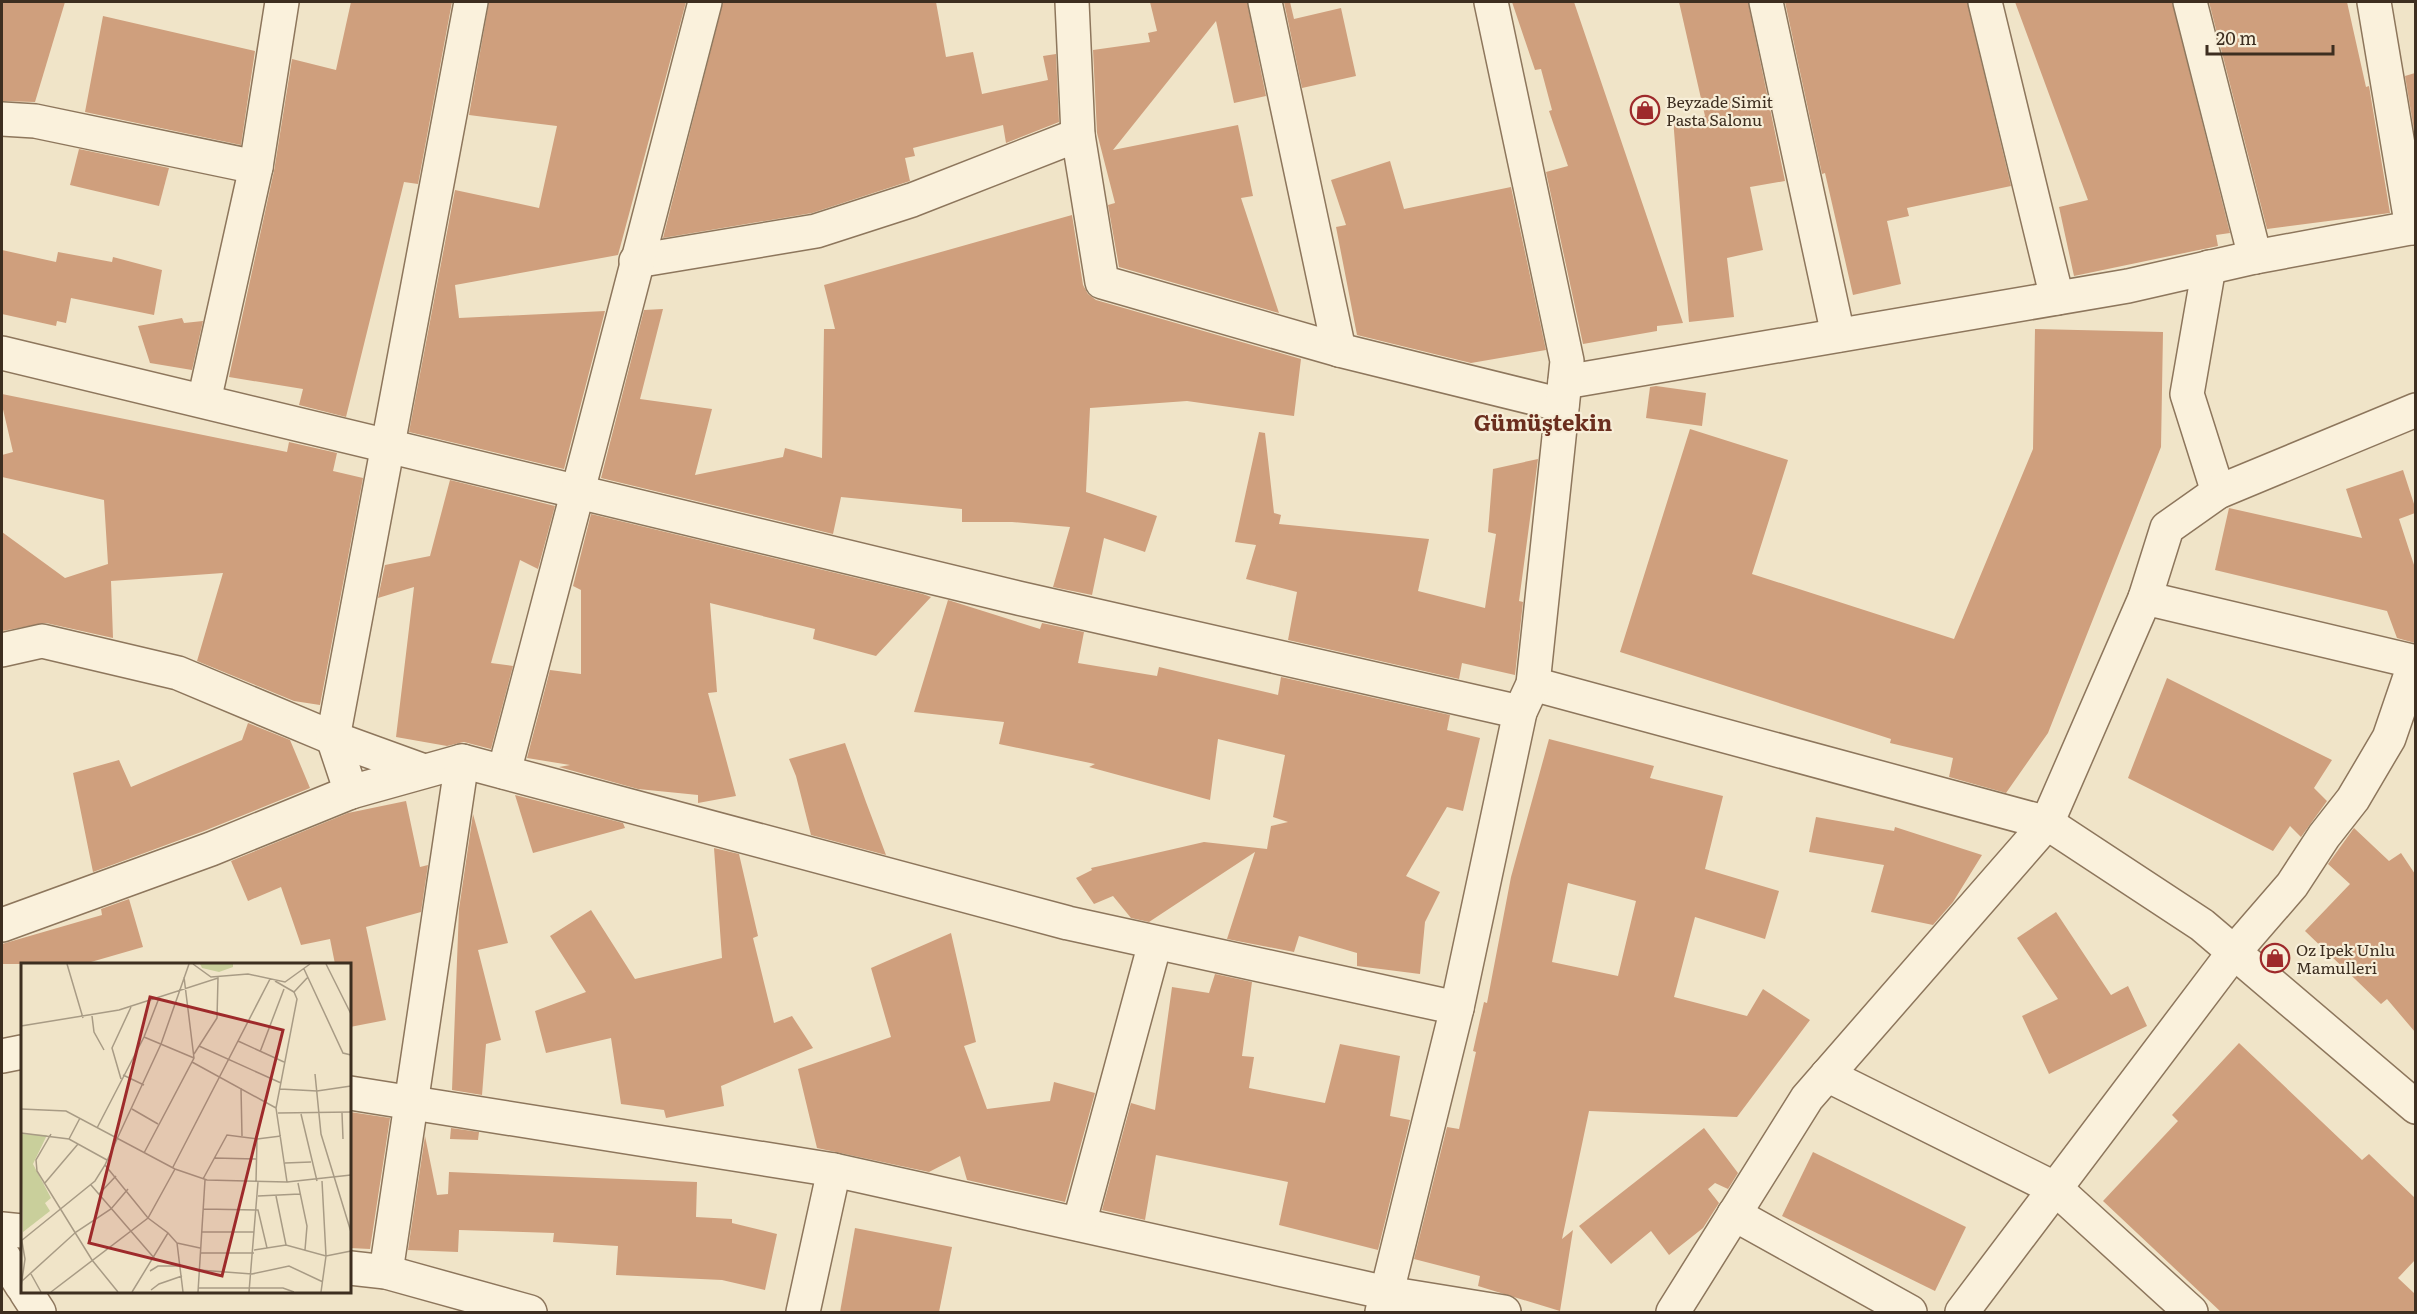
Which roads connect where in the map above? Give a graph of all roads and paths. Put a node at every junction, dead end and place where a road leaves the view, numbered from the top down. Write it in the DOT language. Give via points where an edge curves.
graph roads {
  1 [pos="282,2"];
  2 [pos="471,2"];
  3 [pos="705,2"];
  4 [pos="1072,2"];
  5 [pos="1265,2"];
  6 [pos="1491,2"];
  7 [pos="1766,2"];
  8 [pos="1984,2"];
  9 [pos="2190,2"];
  10 [pos="2374,2"];
  11 [pos="2,119"];
  12 [pos="1078,135"];
  13 [pos="256,167"];
  14 [pos="2414,227"];
  15 [pos="2255,257"];
  16 [pos="636,261"];
  17 [pos="2209,267"];
  18 [pos="2058,298"];
  19 [pos="1838,335"];
  20 [pos="1339,350"];
  21 [pos="2,353"];
  22 [pos="1564,393"];
  23 [pos="204,401"];
  24 [pos="2415,410"];
  25 [pos="389,446"];
  26 [pos="580,490"];
  27 [pos="2218,492"];
  28 [pos="2145,598"];
  29 [pos="2,650"];
  30 [pos="2415,662"];
  31 [pos="1526,698"];
  32 [pos="333,738"];
  33 [pos="462,761"];
  34 [pos="424,771"];
  35 [pos="504,772"];
  36 [pos="351,792"];
  37 [pos="2047,823"];
  38 [pos="2,925"];
  39 [pos="1155,943"];
  40 [pos="2234,952"];
  41 [pos="1457,1008"];
  42 [pos="21,1052"];
  43 [pos="2,1056"];
  44 [pos="1827,1075"];
  45 [pos="351,1093"];
  46 [pos="410,1101"];
  47 [pos="2415,1107"];
  48 [pos="834,1170"];
  49 [pos="2056,1189"];
  50 [pos="1734,1214"];
  51 [pos="1079,1224"];
  52 [pos="2,1229"];
  53 [pos="21,1232"];
  54 [pos="2,1254"];
  55 [pos="351,1268"];
  56 [pos="386,1272"];
  57 [pos="21,1284"];
  58 [pos="27,1293"];
  59 [pos="1384,1303"];
  60 [pos="39,1312"];
  61 [pos="530,1312"];
  62 [pos="803,1312"];
  63 [pos="1504,1312"];
  64 [pos="1673,1312"];
  65 [pos="1910,1312"];
  66 [pos="1962,1312"];
  67 [pos="2191,1312"];
  1 -- 13 [label="street"];
  2 -- 25 [label="street"];
  3 -- 16 [label="street"];
  4 -- 12 [label="street"];
  5 -- 20 [label="street"];
  6 -- 22 [label="street" via="1567,361"];
  7 -- 19 [label="street"];
  8 -- 18 [label="street"];
  9 -- 15 [label="street"];
  10 -- 14 [label="street"];
  11 -- 13 [label="street" via="35,122"];
  12 -- 16 [label="street" via="912,200 816,231"];
  12 -- 20 [label="street" via="1102,282"];
  13 -- 23 [label="street"];
  14 -- 15 [label="street"];
  15 -- 17 [label="street"];
  16 -- 26 [label="street"];
  17 -- 18 [label="street"];
  17 -- 27 [label="street" via="2187,394"];
  18 -- 19 [label="street"];
  19 -- 22 [label="street"];
  20 -- 22 [label="street"];
  21 -- 23 [label="street"];
  22 -- 31 [label="street"];
  23 -- 25 [label="street"];
  24 -- 27 [label="street"];
  25 -- 26 [label="street"];
  25 -- 32 [label="street"];
  26 -- 31 [label="street" via="1018,598"];
  26 -- 35 [label="street"];
  27 -- 28 [label="street" via="2167,528"];
  28 -- 30 [label="street"];
  28 -- 37 [label="street"];
  29 -- 32 [label="street" via="42,641 178,673"];
  30 -- 40 [label="street" via="2389,738 2353,799 2292,885"];
  31 -- 37 [label="street"];
  31 -- 41 [label="street"];
  32 -- 34 [label="street"];
  32 -- 36 [label="street"];
  33 -- 34 [label="street"];
  33 -- 35 [label="street"];
  33 -- 46 [label="street"];
  34 -- 36 [label="street"];
  35 -- 39 [label="street"];
  36 -- 38 [label="street" via="211,849"];
  37 -- 40 [label="street" via="2202,926"];
  37 -- 44 [label="street"];
  39 -- 41 [label="street"];
  39 -- 51 [label="street"];
  40 -- 47 [label="street"];
  40 -- 49 [label="street"];
  41 -- 59 [label="street"];
  42 -- 43 [label="street"];
  44 -- 49 [label="street"];
  44 -- 50 [label="street" via="1807,1098"];
  45 -- 46 [label="street"];
  46 -- 48 [label="street"];
  46 -- 56 [label="street"];
  48 -- 51 [label="street"];
  48 -- 62 [label="street"];
  49 -- 66 [label="street"];
  49 -- 67 [label="street"];
  50 -- 64 [label="street"];
  50 -- 65 [label="street"];
  51 -- 59 [label="street"];
  52 -- 53 [label="street"];
  54 -- 57 [label="street"];
  55 -- 56 [label="street"];
  56 -- 61 [label="street"];
  58 -- 60 [label="street"];
  59 -- 63 [label="street"];
}
